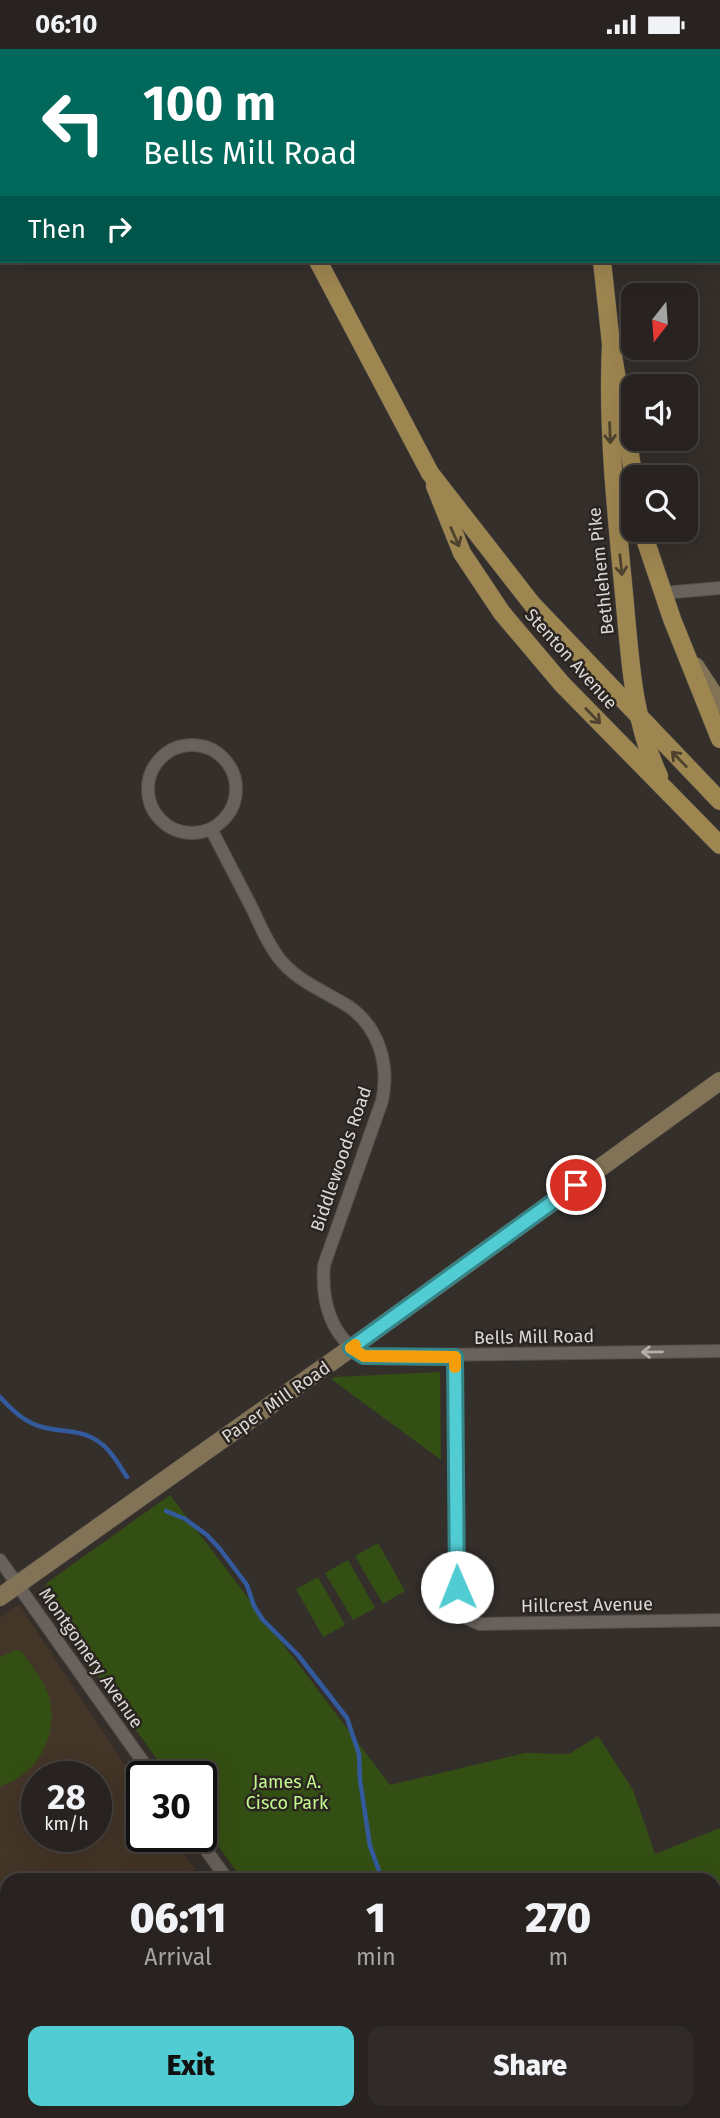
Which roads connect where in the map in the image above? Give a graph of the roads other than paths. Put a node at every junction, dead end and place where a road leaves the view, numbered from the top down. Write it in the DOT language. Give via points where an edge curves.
graph roads {
  1 [pos="319,263"];
  2 [pos="602,263"];
  3 [pos="611,344"];
  4 [pos="632,465"];
  5 [pos="430,473"];
  6 [pos="646,542"];
  7 [pos="720,588"];
  8 [pos="663,593"];
  9 [pos="682,645"];
  10 [pos="720,704"];
  11 [pos="639,717"];
  12 [pos="720,739"];
  13 [pos="666,789"];
  14 [pos="720,801"];
  15 [pos="211,829"];
  16 [pos="720,845"];
  17 [pos="720,1081"];
  18 [pos="351,1348"];
  19 [pos="720,1351"];
  20 [pos="455,1357"];
  21 [pos="0,1560"];
  22 [pos="18,1585"];
  23 [pos="0,1597"];
  24 [pos="720,1620"];
  25 [pos="142,1761"];
  26 [pos="208,1852"];
  27 [pos="223,1873"];
  1 -- 5 [label="main road, Stenton Avenue"];
  2 -- 3 [label="main road, Bethlehem Pike"];
  3 -- 4 [label="main road, Bethlehem Pike"];
  3 -- 11 [label="main road, Bethlehem Pike, one-way" via="610,454"];
  5 -- 11 [label="main road, Stenton Avenue" via="532,604"];
  5 -- 13 [label="main road, Stenton Avenue, one-way" via="462,553 502,613 562,684"];
  6 -- 8 [label="main road"];
  7 -- 8 [label="street"];
  8 -- 9 [label="main road"];
  9 -- 10 [label="main road"];
  9 -- 12 [label="main road"];
  11 -- 13 [label="main road, Bethlehem Pike" via="648,751"];
  14 -- 11 [label="main road, Stenton Avenue, one-way"];
  13 -- 16 [label="main road, Stenton Avenue"];
  15 -- 15 [label="street" via="232,807 235,777 212,750 197,745 170,750 150,773 147,788 156,815 181,832"];
  15 -- 18 [label="street, Biddlewoods Road" via="279,958 310,985 360,1017 383,1057 382,1101 324,1265 328,1312 334,1328"];
  17 -- 18 [label="main road, Paper Mill Road"];
  18 -- 20 [label="street, Bells Mill Road" via="364,1356"];
  18 -- 22 [label="main road, Paper Mill Road"];
  19 -- 20 [label="street, Bells Mill Road, one-way"];
  20 -- 24 [label="street, Hillcrest Avenue" via="457,1614 480,1625"];
  21 -- 22 [label="street, Montgomery Avenue"];
  22 -- 23 [label="main road, Paper Mill Road"];
  22 -- 25 [label="street, Montgomery Avenue"];
  26 -- 27 [label="street"];
}
